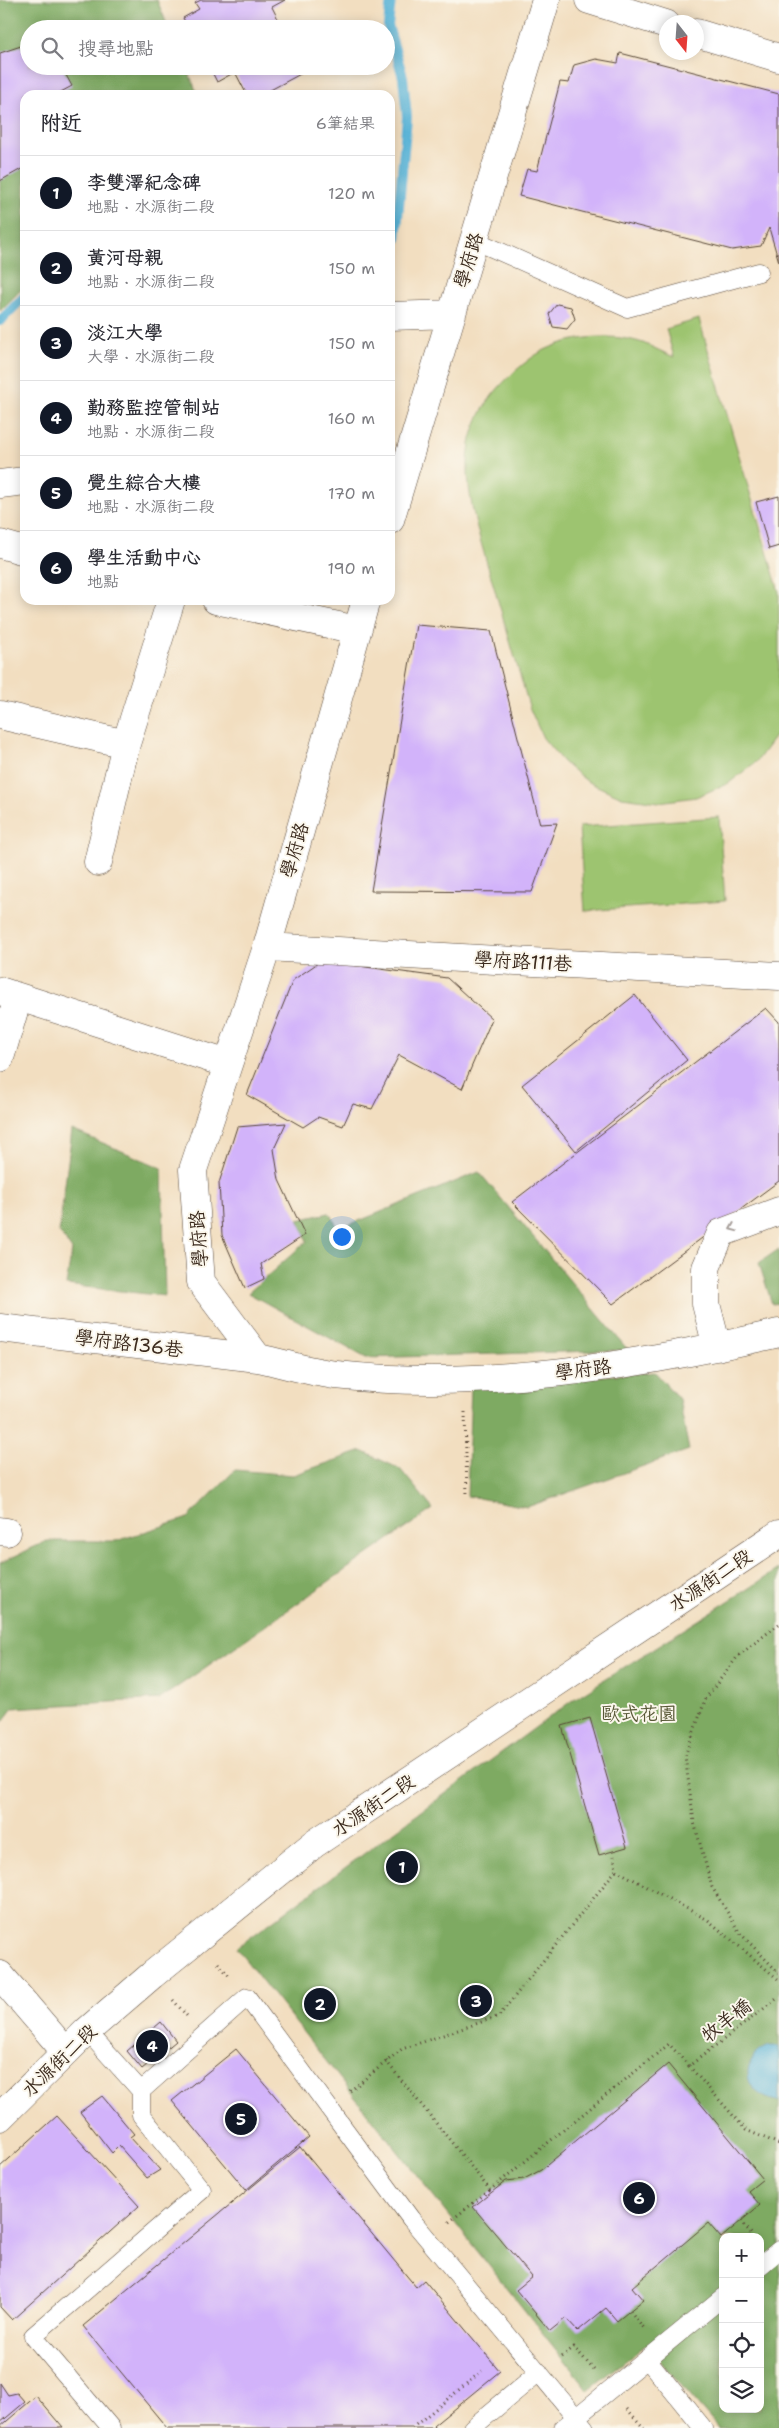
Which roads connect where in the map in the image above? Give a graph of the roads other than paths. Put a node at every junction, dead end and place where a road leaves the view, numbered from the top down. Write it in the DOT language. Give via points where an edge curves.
graph roads {
  1 [pos="546,0"];
  2 [pos="589,0"];
  3 [pos="659,22"];
  4 [pos="704,35"];
  5 [pos="779,58"];
  6 [pos="474,240"];
  7 [pos="759,272"];
  8 [pos="452,314"];
  9 [pos="395,316"];
  10 [pos="20,482"];
  11 [pos="0,484"];
  12 [pos="395,503"];
  13 [pos="0,544"];
  14 [pos="20,550"];
  15 [pos="169,605"];
  16 [pos="240,605"];
  17 [pos="364,605"];
  18 [pos="357,630"];
  19 [pos="0,715"];
  20 [pos="126,744"];
  21 [pos="98,862"];
  22 [pos="267,947"];
  23 [pos="779,976"];
  24 [pos="9,994"];
  25 [pos="0,1058"];
  26 [pos="228,1064"];
  27 [pos="779,1212"];
  28 [pos="0,1328"];
  29 [pos="779,1333"];
  30 [pos="717,1347"];
  31 [pos="258,1358"];
  32 [pos="779,1534"];
  33 [pos="0,1976"];
  34 [pos="87,2031"];
  35 [pos="65,2052"];
  36 [pos="141,2091"];
  37 [pos="0,2117"];
  38 [pos="779,2250"];
  39 [pos="764,2263"];
  40 [pos="719,2299"];
  41 [pos="647,2359"];
  42 [pos="539,2372"];
  43 [pos="575,2424"];
  44 [pos="111,2428"];
  45 [pos="472,2428"];
  46 [pos="703,2428"];
  1 -- 6 [label="street, 學府路"];
  2 -- 3 [label="street"];
  4 -- 5 [label="street"];
  6 -- 7 [label="lane" via="627,308"];
  6 -- 8 [label="street, 學府路"];
  8 -- 9 [label="street"];
  8 -- 12 [label="street, 學府路"];
  10 -- 11 [label="street"];
  13 -- 14 [label="street"];
  15 -- 20 [label="street"];
  16 -- 18 [label="street"];
  17 -- 18 [label="street, 學府路"];
  18 -- 22 [label="street, 學府路"];
  19 -- 20 [label="street"];
  20 -- 21 [label="street"];
  22 -- 23 [label="street, 學府路111巷"];
  22 -- 26 [label="street, 學府路"];
  24 -- 25 [label="street"];
  24 -- 26 [label="street"];
  26 -- 31 [label="street, 學府路" via="194,1170 201,1282"];
  27 -- 30 [label="street, one-way" via="721,1232 706,1268 706,1304"];
  28 -- 31 [label="street, 學府路136巷"];
  29 -- 30 [label="street, 學府路"];
  30 -- 31 [label="street, 學府路" via="582,1371 443,1380 335,1375"];
  32 -- 34 [label="street, 水源街二段" via="314,1844"];
  33 -- 35 [label="street"];
  34 -- 35 [label="street, 水源街二段"];
  34 -- 36 [label="lane"];
  35 -- 37 [label="street, 水源街二段"];
  36 -- 42 [label="lane" via="247,1996 411,2219"];
  36 -- 44 [label="lane" via="140,2115 202,2190 33,2336"];
  38 -- 39 [label="lane"];
  40 -- 41 [label="lane"];
  41 -- 43 [label="lane"];
  41 -- 46 [label="lane"];
  42 -- 43 [label="lane"];
  42 -- 45 [label="lane"];
}
